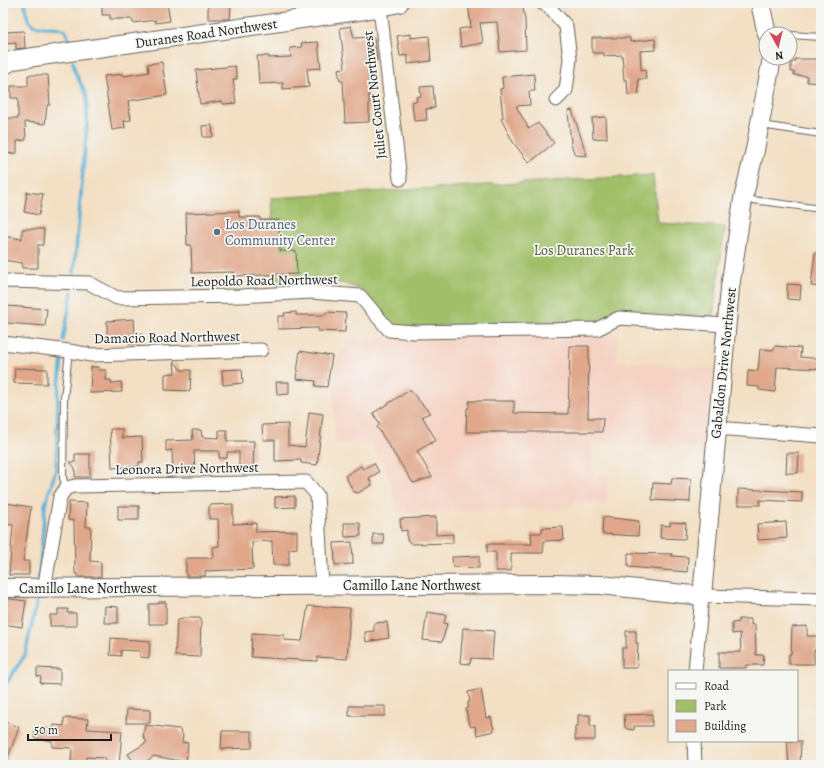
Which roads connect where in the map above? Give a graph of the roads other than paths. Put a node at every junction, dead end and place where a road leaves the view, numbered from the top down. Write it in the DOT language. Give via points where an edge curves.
graph roads {
  1 [pos="399,3"];
  2 [pos="542,3"];
  3 [pos="760,3"];
  4 [pos="380,8"];
  5 [pos="765,26"];
  6 [pos="798,36"];
  7 [pos="821,37"];
  8 [pos="8,63"];
  9 [pos="771,66"];
  10 [pos="556,100"];
  11 [pos="760,125"];
  12 [pos="821,134"];
  13 [pos="400,179"];
  14 [pos="744,199"];
  15 [pos="821,209"];
  16 [pos="3,281"];
  17 [pos="726,325"];
  18 [pos="3,343"];
  19 [pos="69,350"];
  20 [pos="261,350"];
  21 [pos="716,428"];
  22 [pos="821,436"];
  23 [pos="66,488"];
  24 [pos="322,585"];
  25 [pos="3,588"];
  26 [pos="44,590"];
  27 [pos="702,596"];
  28 [pos="821,599"];
  29 [pos="695,670"];
  30 [pos="694,742"];
  31 [pos="695,765"];
  1 -- 4 [label="street, Duranes Road Northwest"];
  2 -- 10 [label="street" via="566,26 570,59 566,90"];
  3 -- 5 [label="street"];
  4 -- 8 [label="street, Duranes Road Northwest"];
  4 -- 13 [label="street, Juliet Court Northwest"];
  6 -- 7 [label="lane"];
  9 -- 11 [label="street, Gabaldon Drive Northwest"];
  11 -- 12 [label="lane"];
  11 -- 14 [label="street, Gabaldon Drive Northwest"];
  14 -- 15 [label="lane"];
  14 -- 17 [label="street, Gabaldon Drive Northwest"];
  16 -- 17 [label="street, Leopoldo Road Northwest" via="89,283 117,298 311,292 360,296 389,330 413,332 597,329 619,318"];
  17 -- 21 [label="street, Gabaldon Drive Northwest"];
  18 -- 19 [label="street, Damacio Road Northwest"];
  19 -- 20 [label="street, Damacio Road Northwest" via="91,355"];
  19 -- 23 [label="lane" via="64,398 63,478"];
  21 -- 22 [label="street"];
  21 -- 27 [label="street, Gabaldon Drive Northwest"];
  23 -- 24 [label="street, Leonora Drive Northwest" via="306,482 317,495"];
  23 -- 26 [label="street" via="60,497"];
  24 -- 26 [label="street, Camillo Lane Northwest"];
  24 -- 27 [label="street, Camillo Lane Northwest" via="600,585"];
  25 -- 26 [label="street, Camillo Lane Northwest"];
  27 -- 28 [label="street, Camillo Lane Northwest"];
  27 -- 29 [label="street, Gabaldon Drive Northwest"];
  30 -- 31 [label="street"];
}
